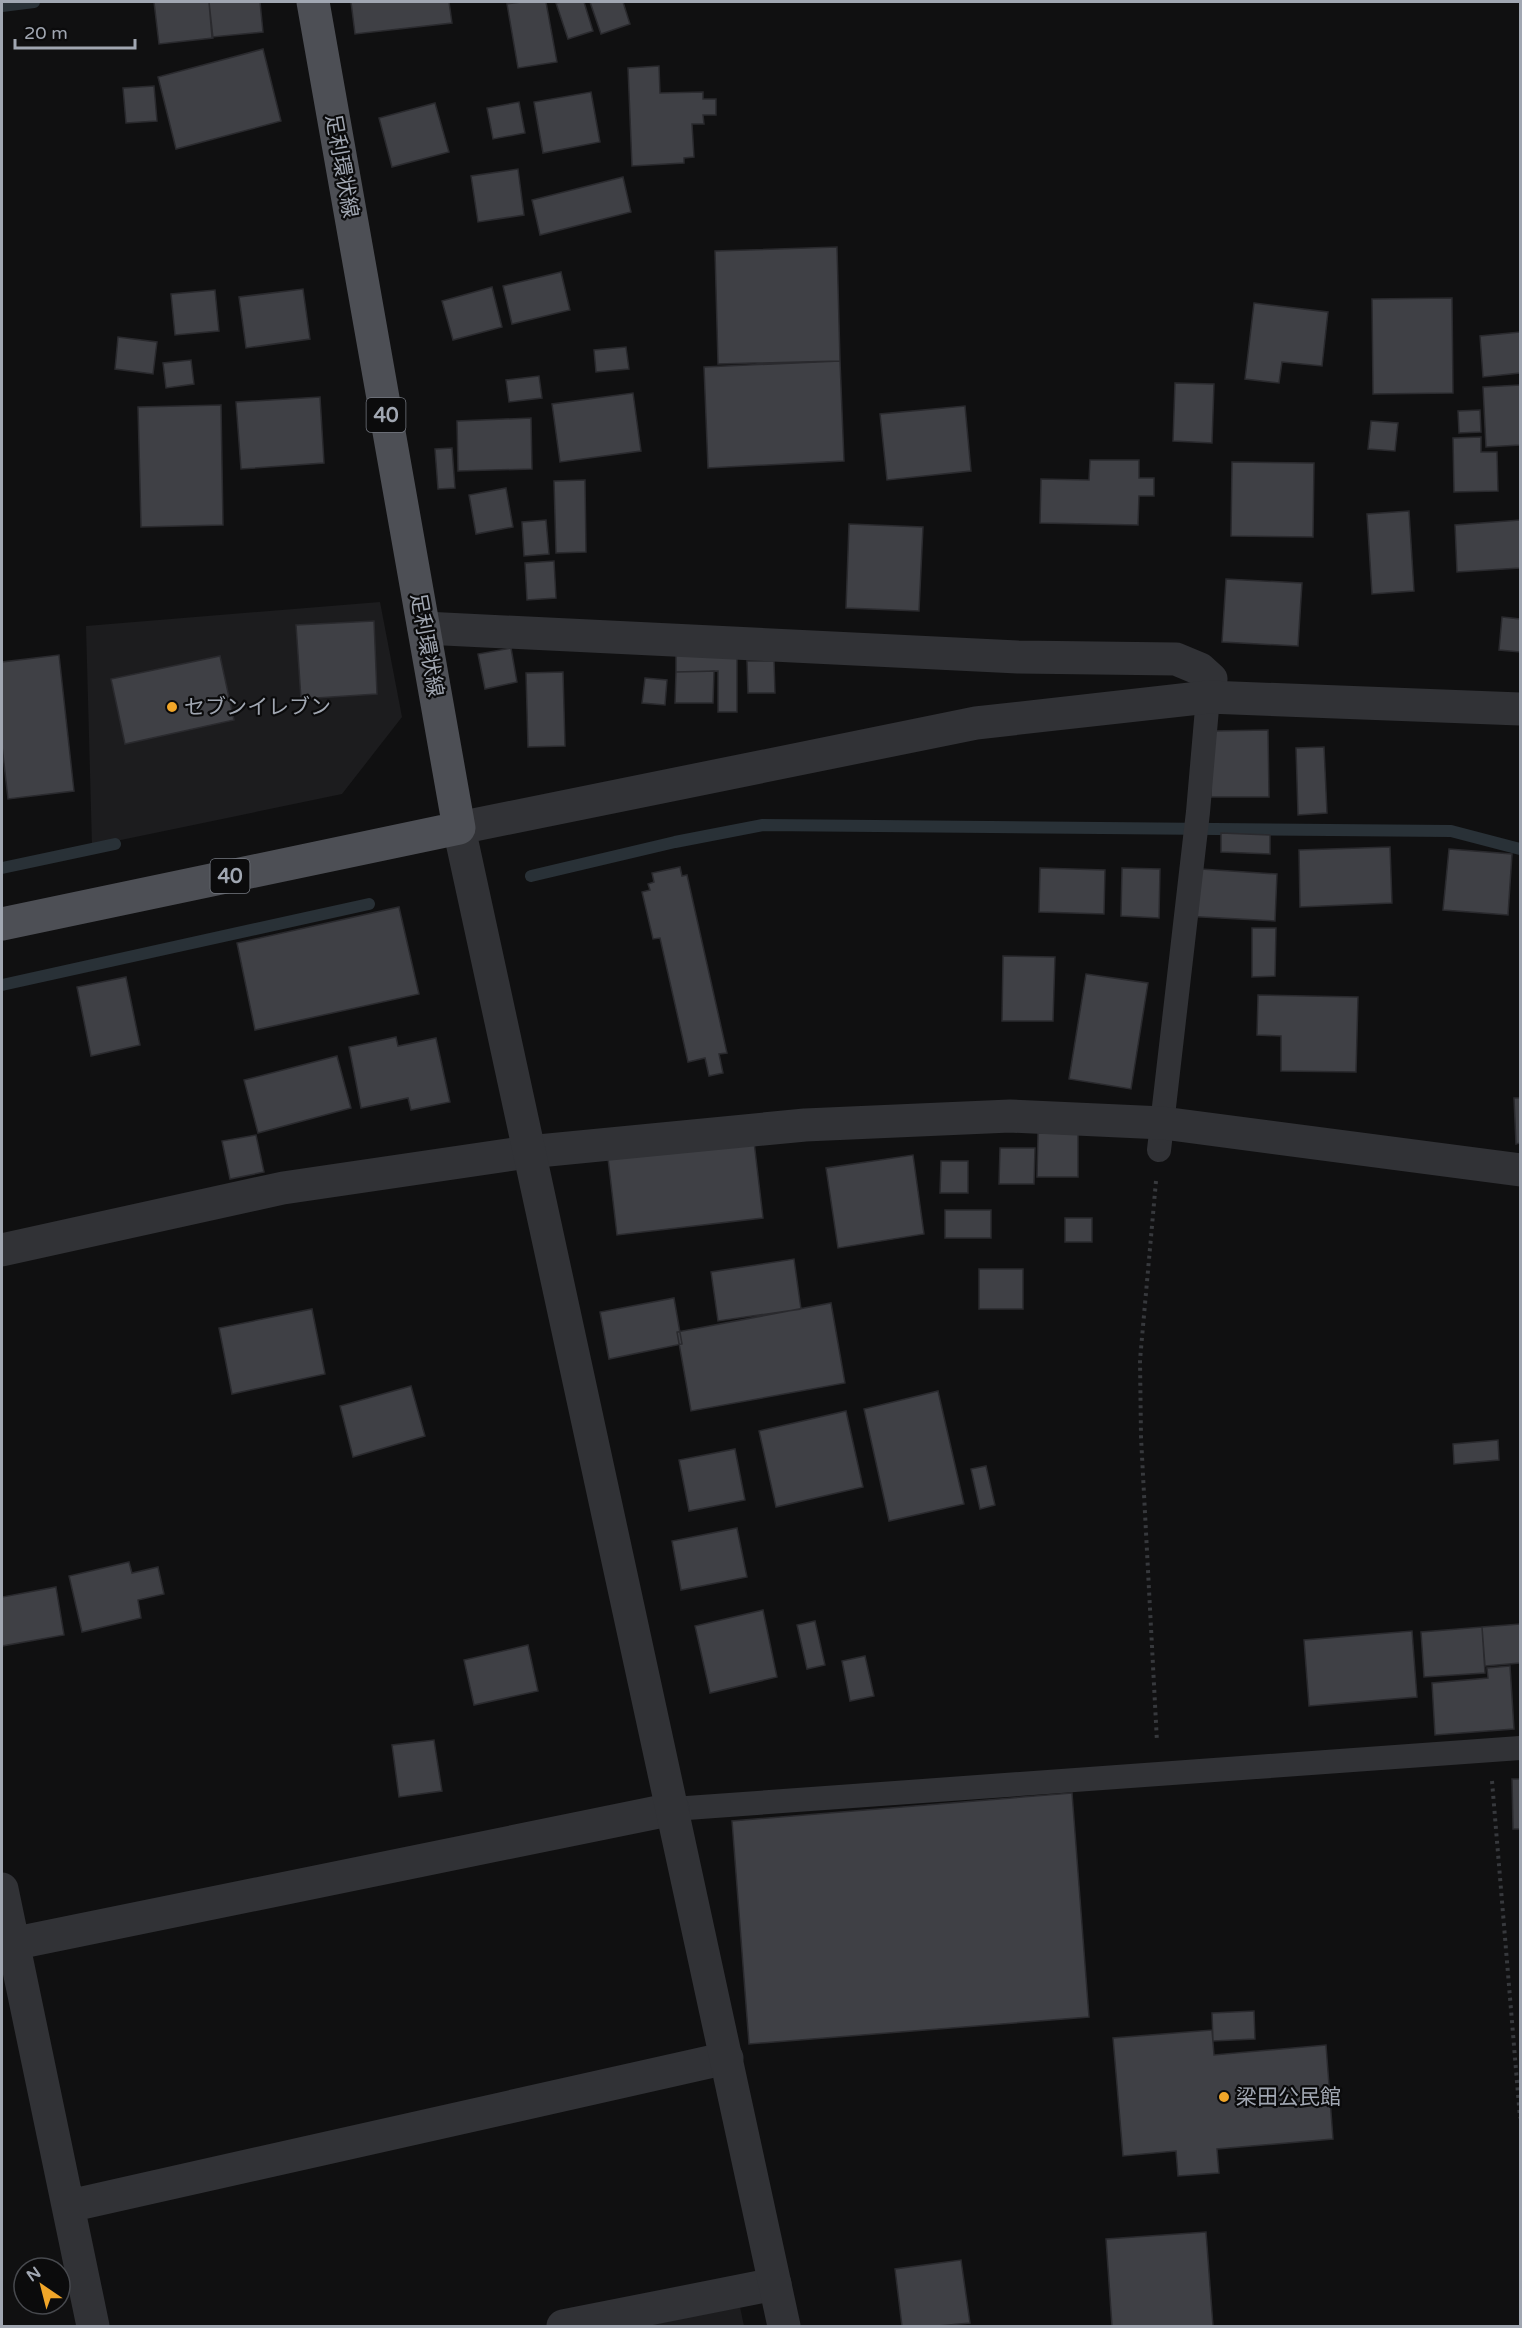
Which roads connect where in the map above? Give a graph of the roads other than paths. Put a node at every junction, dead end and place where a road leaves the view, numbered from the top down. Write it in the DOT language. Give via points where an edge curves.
graph roads {
  1 [pos="313,2"];
  2 [pos="424,628"];
  3 [pos="1208,697"];
  4 [pos="1521,709"];
  5 [pos="459,828"];
  6 [pos="2,924"];
  7 [pos="1161,1137"];
  8 [pos="528,1152"];
  9 [pos="1521,1170"];
  10 [pos="2,1250"];
  11 [pos="1521,1748"];
  12 [pos="673,1809"];
  13 [pos="2,1889"];
  14 [pos="7,1945"];
  15 [pos="727,2058"];
  16 [pos="69,2206"];
  17 [pos="775,2284"];
  18 [pos="93,2326"];
  19 [pos="563,2326"];
  20 [pos="784,2326"];
  1 -- 2 [label="main road, 足利環状線 / 40"];
  2 -- 3 [label="street" via="1018,657 1176,659 1200,669 1211,679"];
  2 -- 5 [label="main road, 足利環状線 / 40"];
  3 -- 4 [label="street"];
  3 -- 5 [label="street" via="976,723"];
  3 -- 7 [label="lane"];
  5 -- 6 [label="main road, 40"];
  5 -- 8 [label="street"];
  7 -- 8 [label="street" via="1010,1116 805,1125"];
  7 -- 9 [label="street"];
  8 -- 10 [label="street" via="283,1188"];
  8 -- 12 [label="street"];
  11 -- 12 [label="lane"];
  12 -- 14 [label="street"];
  12 -- 15 [label="street"];
  13 -- 14 [label="street"];
  14 -- 16 [label="street"];
  15 -- 16 [label="street"];
  15 -- 17 [label="street"];
  16 -- 18 [label="street"];
  17 -- 19 [label="street"];
  17 -- 20 [label="street"];
}
